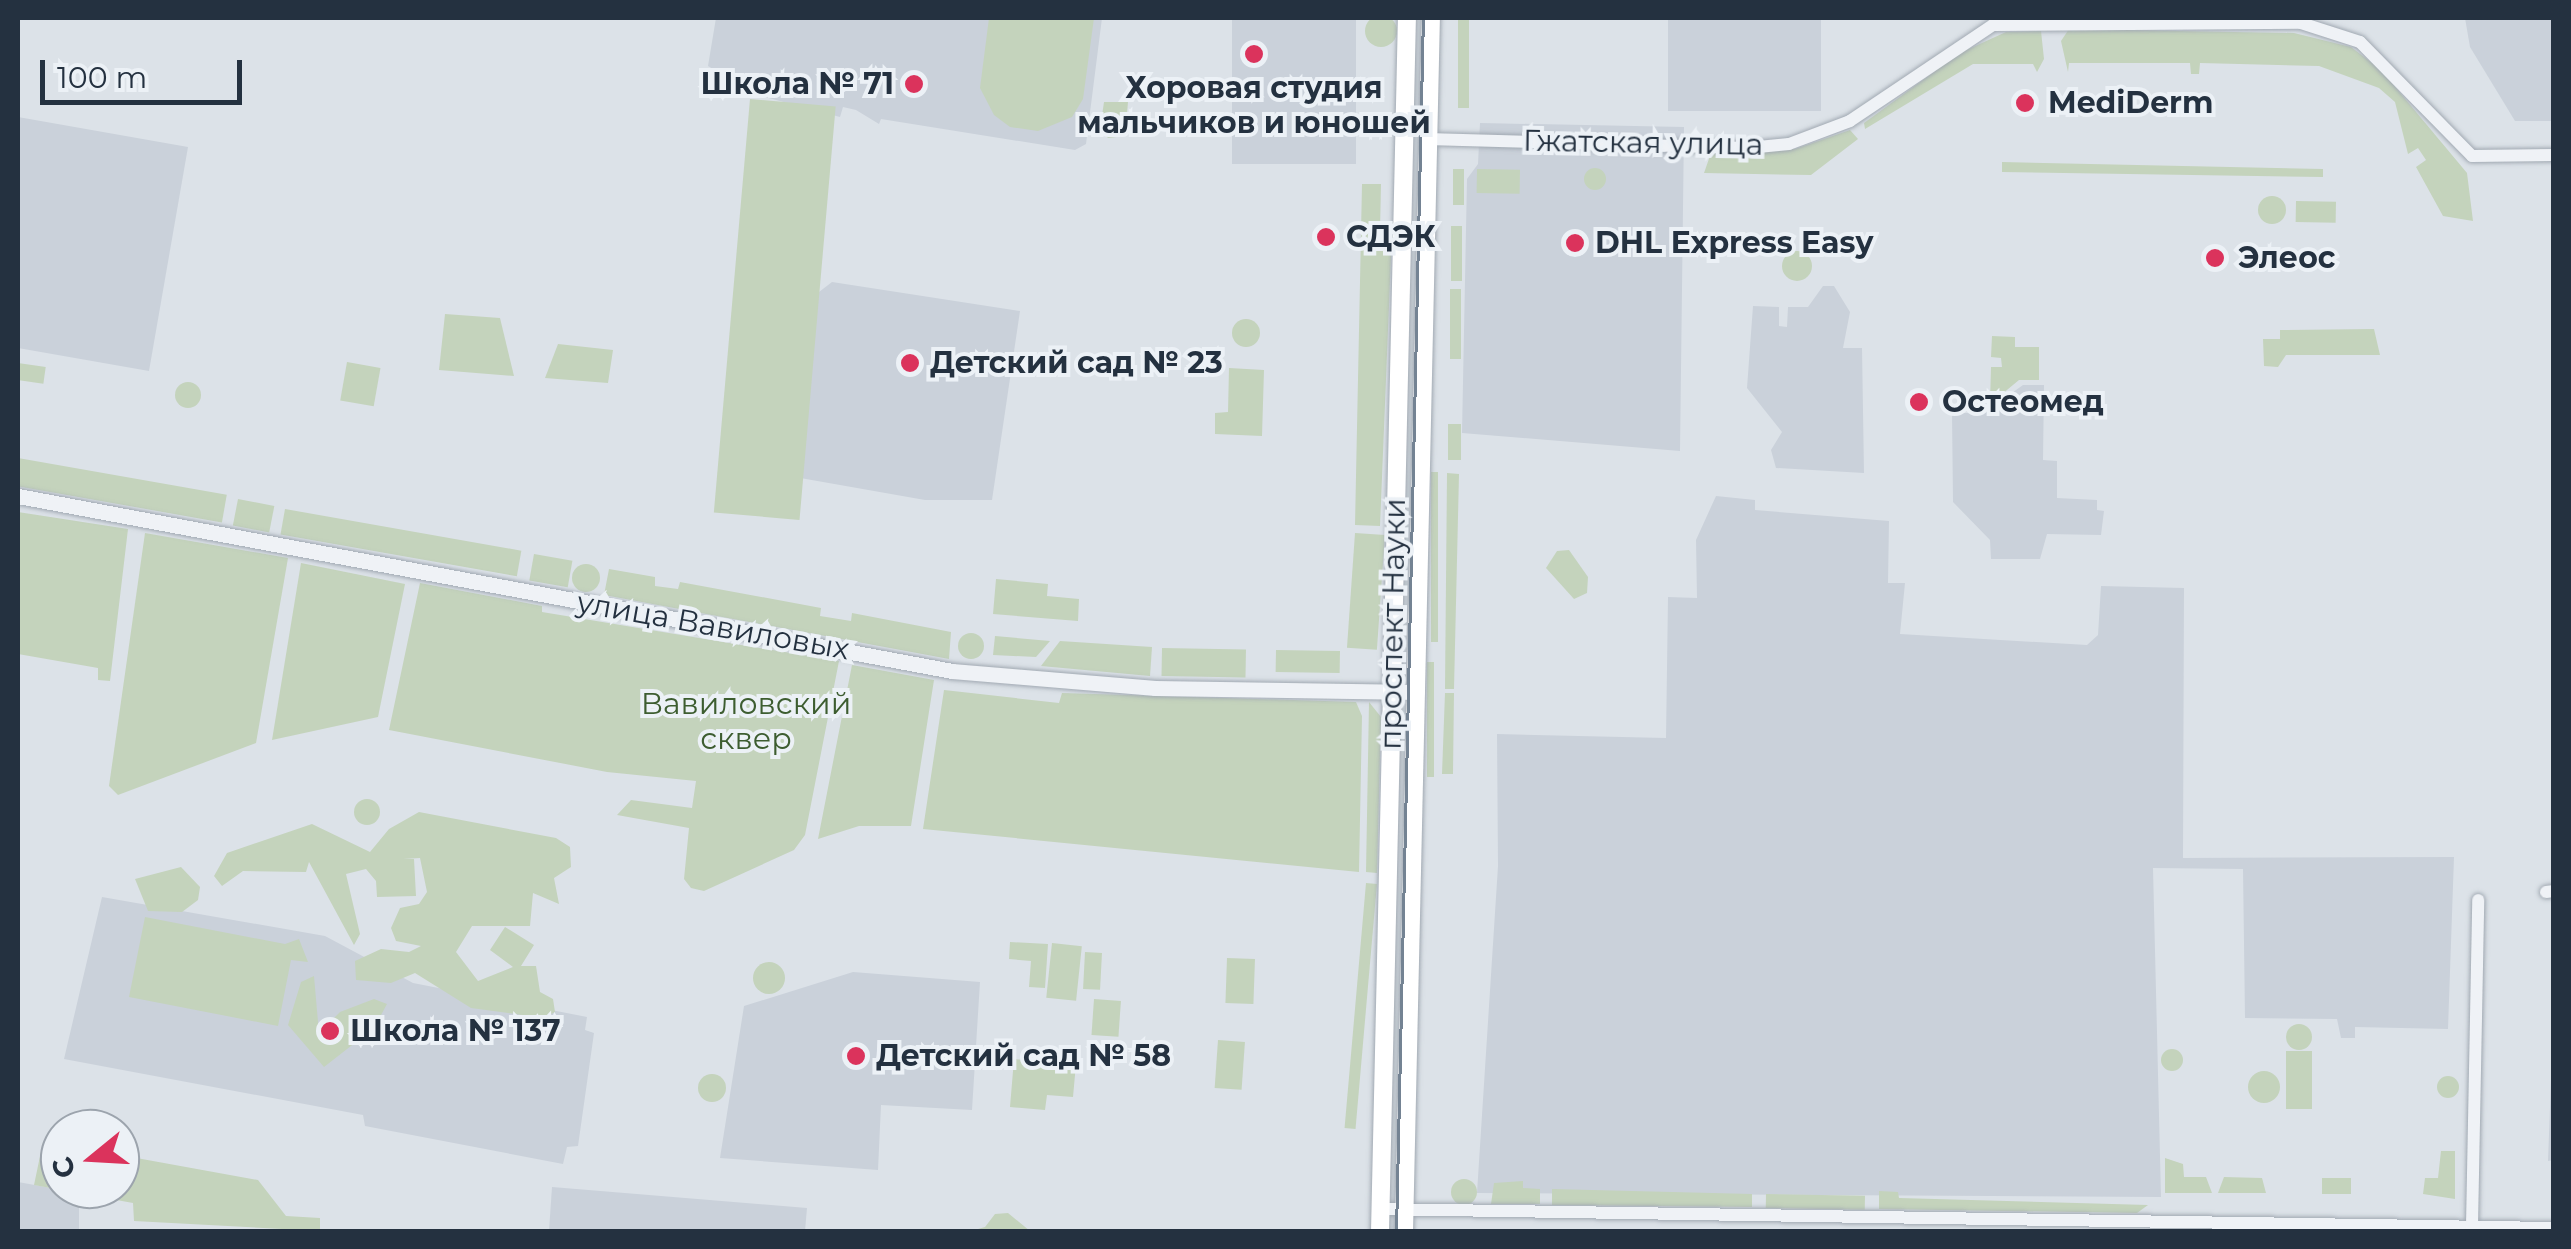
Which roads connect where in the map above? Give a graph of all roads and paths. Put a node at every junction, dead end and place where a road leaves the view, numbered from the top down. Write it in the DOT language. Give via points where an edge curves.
graph roads {
  1 [pos="1407,18"];
  2 [pos="1430,18"];
  3 [pos="1426,139"];
  4 [pos="2554,155"];
  5 [pos="18,496"];
  6 [pos="1392,692"];
  7 [pos="1416,692"];
  8 [pos="2478,900"];
  9 [pos="1380,1209"];
  10 [pos="1405,1210"];
  11 [pos="2472,1226"];
  12 [pos="2554,1228"];
  13 [pos="1380,1232"];
  14 [pos="1404,1232"];
  1 -- 6 [label="main road, проспект Науки"];
  2 -- 3 [label="main road, проспект Науки"];
  3 -- 4 [label="street, Гжатская улица" via="1789,144 1850,120 1993,25 2301,23 2360,42 2472,156"];
  3 -- 7 [label="main road, проспект Науки"];
  5 -- 6 [label="street, улица Вавиловых" via="952,671 1156,688"];
  6 -- 7 [label="street, улица Вавиловых"];
  6 -- 9 [label="main road, проспект Науки"];
  7 -- 10 [label="main road, проспект Науки"];
  8 -- 11 [label="street"];
  9 -- 10 [label="street"];
  9 -- 13 [label="main road, проспект Науки"];
  10 -- 11 [label="street"];
  10 -- 14 [label="main road, проспект Науки"];
  11 -- 12 [label="street"];
}
